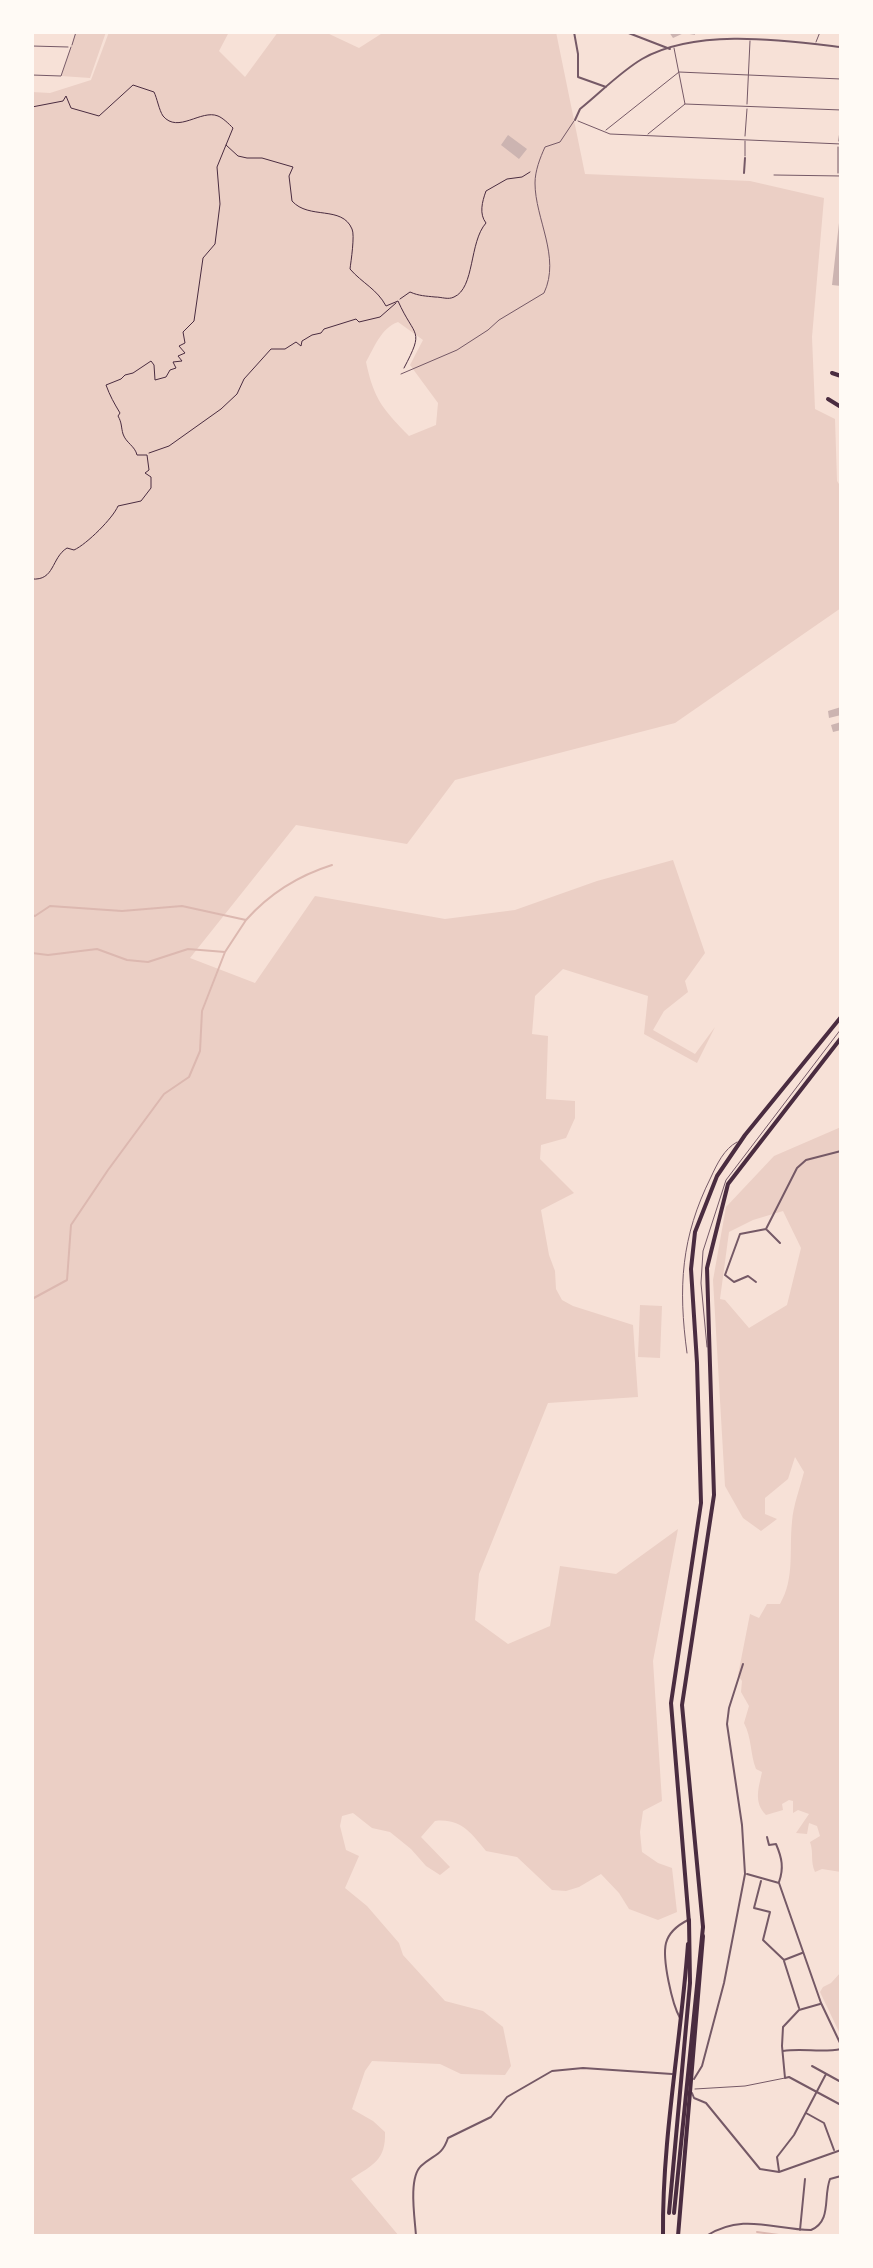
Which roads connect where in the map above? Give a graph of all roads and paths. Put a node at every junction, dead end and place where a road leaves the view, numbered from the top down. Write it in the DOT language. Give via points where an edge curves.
graph roads {
  1 [pos="76,32"];
  2 [pos="574,32"];
  3 [pos="626,32"];
  4 [pos="820,32"];
  5 [pos="750,39"];
  6 [pos="815,44"];
  7 [pos="32,46"];
  8 [pos="71,47"];
  9 [pos="841,47"];
  10 [pos="672,48"];
  11 [pos="679,72"];
  12 [pos="32,75"];
  13 [pos="748,75"];
  14 [pos="841,79"];
  15 [pos="607,87"];
  16 [pos="685,104"];
  17 [pos="747,106"];
  18 [pos="32,107"];
  19 [pos="841,110"];
  20 [pos="841,116"];
  21 [pos="575,120"];
  22 [pos="604,132"];
  23 [pos="647,136"];
  24 [pos="745,139"];
  25 [pos="840,144"];
  26 [pos="226,145"];
  27 [pos="745,158"];
  28 [pos="538,167"];
  29 [pos="744,173"];
  30 [pos="774,175"];
  31 [pos="840,176"];
  32 [pos="398,301"];
  33 [pos="832,373"];
  34 [pos="401,374"];
  35 [pos="841,374"];
  36 [pos="828,399"];
  37 [pos="841,405"];
  38 [pos="147,455"];
  39 [pos="32,579"];
  40 [pos="841,1017"];
  41 [pos="839,1026"];
  42 [pos="841,1038"];
  43 [pos="742,1139"];
  44 [pos="841,1151"];
  45 [pos="766,1229"];
  46 [pos="780,1243"];
  47 [pos="756,1282"];
  48 [pos="687,1353"];
  49 [pos="709,1353"];
  50 [pos="743,1664"];
  51 [pos="767,1837"];
  52 [pos="745,1874"];
  53 [pos="762,1878"];
  54 [pos="779,1883"];
  55 [pos="689,1920"];
  56 [pos="703,1927"];
  57 [pos="803,1953"];
  58 [pos="784,1960"];
  59 [pos="821,2003"];
  60 [pos="799,2010"];
  61 [pos="681,2019"];
  62 [pos="841,2047"];
  63 [pos="782,2052"];
  64 [pos="812,2066"];
  65 [pos="674,2074"];
  66 [pos="826,2074"];
  67 [pos="785,2078"];
  68 [pos="693,2080"];
  69 [pos="841,2082"];
  70 [pos="692,2090"];
  71 [pos="816,2092"];
  72 [pos="841,2105"];
  73 [pos="805,2112"];
  74 [pos="841,2150"];
  75 [pos="834,2151"];
  76 [pos="779,2172"];
  77 [pos="841,2176"];
  78 [pos="805,2179"];
  79 [pos="800,2230"];
  80 [pos="416,2236"];
  81 [pos="663,2236"];
  82 [pos="678,2236"];
  83 [pos="706,2236"];
  1 -- 8 [label="lane"];
  2 -- 15 [label="street" via="578,77"];
  3 -- 10 [label="street"];
  4 -- 6 [label="lane"];
  5 -- 6 [label="street"];
  5 -- 10 [label="street"];
  5 -- 13 [label="lane"];
  6 -- 9 [label="street"];
  7 -- 8 [label="lane"];
  8 -- 12 [label="lane" via="61,76"];
  10 -- 11 [label="lane"];
  10 -- 15 [label="street" via="640,60"];
  11 -- 13 [label="lane"];
  11 -- 16 [label="lane"];
  11 -- 22 [label="lane"];
  13 -- 14 [label="lane"];
  13 -- 17 [label="lane"];
  15 -- 21 [label="street" via="580,109"];
  16 -- 17 [label="lane"];
  16 -- 23 [label="lane"];
  17 -- 19 [label="lane"];
  17 -- 24 [label="lane"];
  18 -- 26 [label="path" via="66,96 71,108 99,116 133,85 154,92 163,116 173,122 216,115 233,128"];
  20 -- 25 [label="lane"];
  21 -- 22 [label="lane"];
  21 -- 28 [label="lane" via="557,144 545,147"];
  22 -- 23 [label="lane"];
  23 -- 24 [label="lane"];
  24 -- 25 [label="lane"];
  24 -- 27 [label="lane"];
  25 -- 31 [label="lane"];
  26 -- 32 [label="path" via="238,156 293,167 292,201 303,210 346,219 353,236 350,269 379,293 386,306"];
  26 -- 38 [label="path" via="217,167 215,244 203,258 194,321 179,346 185,353 178,356 182,361 173,362 176,368 166,377 155,380 151,361 106,385 120,413 123,435 137,455"];
  27 -- 29 [label="street"];
  28 -- 32 [label="path" via="486,191 481,205 486,223 471,252 465,287 457,296 410,292"];
  28 -- 34 [label="lane" via="535,186 550,272 544,293 457,350"];
  30 -- 31 [label="lane"];
  32 -- 34 [label="path" via="418,337"];
  32 -- 38 [label="path" via="380,317 356,319 312,335 301,346 296,342 271,349 221,409"];
  33 -- 35 [label="main road"];
  36 -- 37 [label="main road"];
  38 -- 39 [label="path" via="145,473 151,477 151,488 146,498 118,506 81,547 59,553 48,576"];
  40 -- 41 [label="main road"];
  41 -- 43 [label="main road"];
  41 -- 49 [label="lane" via="726,1180 703,1251"];
  42 -- 49 [label="main road" via="728,1184 707,1268"];
  43 -- 48 [label="lane" via="721,1159 689,1229 682,1273"];
  43 -- 55 [label="main road" via="717,1176 695,1232 691,1269 701,1503 671,1703"];
  44 -- 45 [label="street" via="806,1160 797,1168"];
  45 -- 46 [label="street"];
  45 -- 47 [label="street" via="740,1234 725,1275 734,1282 748,1276"];
  49 -- 56 [label="main road" via="714,1495 682,1705"];
  50 -- 52 [label="street" via="727,1724"];
  51 -- 54 [label="street" via="781,1856"];
  52 -- 53 [label="street"];
  52 -- 68 [label="street" via="724,1983 702,2066"];
  53 -- 54 [label="street"];
  53 -- 58 [label="street" via="754,1908 770,1912 763,1940"];
  54 -- 57 [label="street"];
  55 -- 56 [label="main road" via="690,1983 672,2213"];
  55 -- 61 [label="main road"];
  55 -- 61 [label="street" via="675,1928 666,1945 674,2008"];
  56 -- 68 [label="main road"];
  57 -- 58 [label="street"];
  57 -- 59 [label="street"];
  58 -- 60 [label="street"];
  59 -- 60 [label="street"];
  59 -- 62 [label="street"];
  60 -- 63 [label="street" via="783,2027"];
  61 -- 65 [label="main road"];
  62 -- 63 [label="street"];
  63 -- 67 [label="street"];
  64 -- 66 [label="street"];
  65 -- 80 [label="street" via="552,2071 507,2097 491,2117 448,2138 443,2151 419,2167"];
  65 -- 81 [label="main road"];
  66 -- 69 [label="street"];
  66 -- 71 [label="street"];
  67 -- 70 [label="lane"];
  67 -- 71 [label="street"];
  68 -- 70 [label="main road"];
  70 -- 76 [label="street" via="760,2169"];
  70 -- 82 [label="main road"];
  71 -- 72 [label="street"];
  71 -- 73 [label="street"];
  73 -- 75 [label="street" via="824,2123"];
  73 -- 76 [label="street" via="777,2157"];
  74 -- 75 [label="street"];
  75 -- 76 [label="street"];
  77 -- 79 [label="street" via="830,2179 825,2218 819,2226"];
  78 -- 79 [label="street"];
  79 -- 83 [label="street" via="745,2222"];
}
